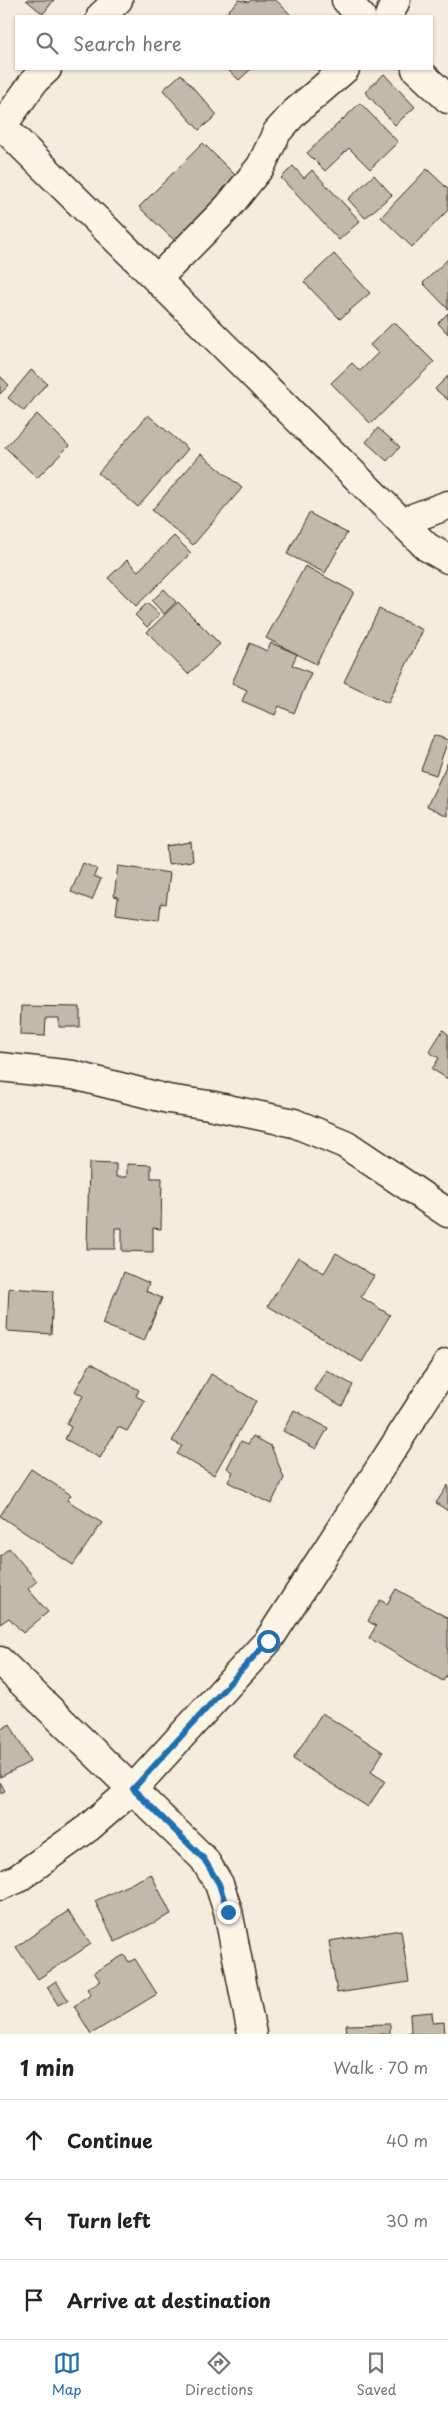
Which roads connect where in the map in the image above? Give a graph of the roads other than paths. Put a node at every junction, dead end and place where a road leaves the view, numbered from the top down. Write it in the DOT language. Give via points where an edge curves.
graph roads {
  1 [pos="118,0"];
  2 [pos="346,0"];
  3 [pos="396,0"];
  4 [pos="102,15"];
  5 [pos="360,15"];
  6 [pos="388,15"];
  7 [pos="45,70"];
  8 [pos="344,70"];
  9 [pos="417,70"];
  10 [pos="448,99"];
  11 [pos="0,126"];
  12 [pos="156,279"];
  13 [pos="448,505"];
  14 [pos="402,522"];
  15 [pos="448,559"];
  16 [pos="0,1066"];
  17 [pos="448,1213"];
  18 [pos="448,1363"];
  19 [pos="0,1661"];
  20 [pos="133,1789"];
  21 [pos="0,1886"];
  22 [pos="252,2034"];
  1 -- 4 [label="street"];
  2 -- 5 [label="street"];
  3 -- 6 [label="street"];
  7 -- 11 [label="street"];
  8 -- 12 [label="street" via="277,132 261,166 228,207"];
  9 -- 10 [label="street"];
  11 -- 12 [label="street"];
  12 -- 14 [label="street"];
  13 -- 14 [label="street"];
  14 -- 15 [label="street" via="427,547"];
  16 -- 17 [label="street" via="72,1075 168,1099 209,1104 294,1123 345,1144"];
  18 -- 20 [label="street" via="268,1641"];
  19 -- 20 [label="street"];
  20 -- 21 [label="street" via="88,1828 17,1879"];
  20 -- 22 [label="street" via="204,1859 219,1884 228,1912"];
}
